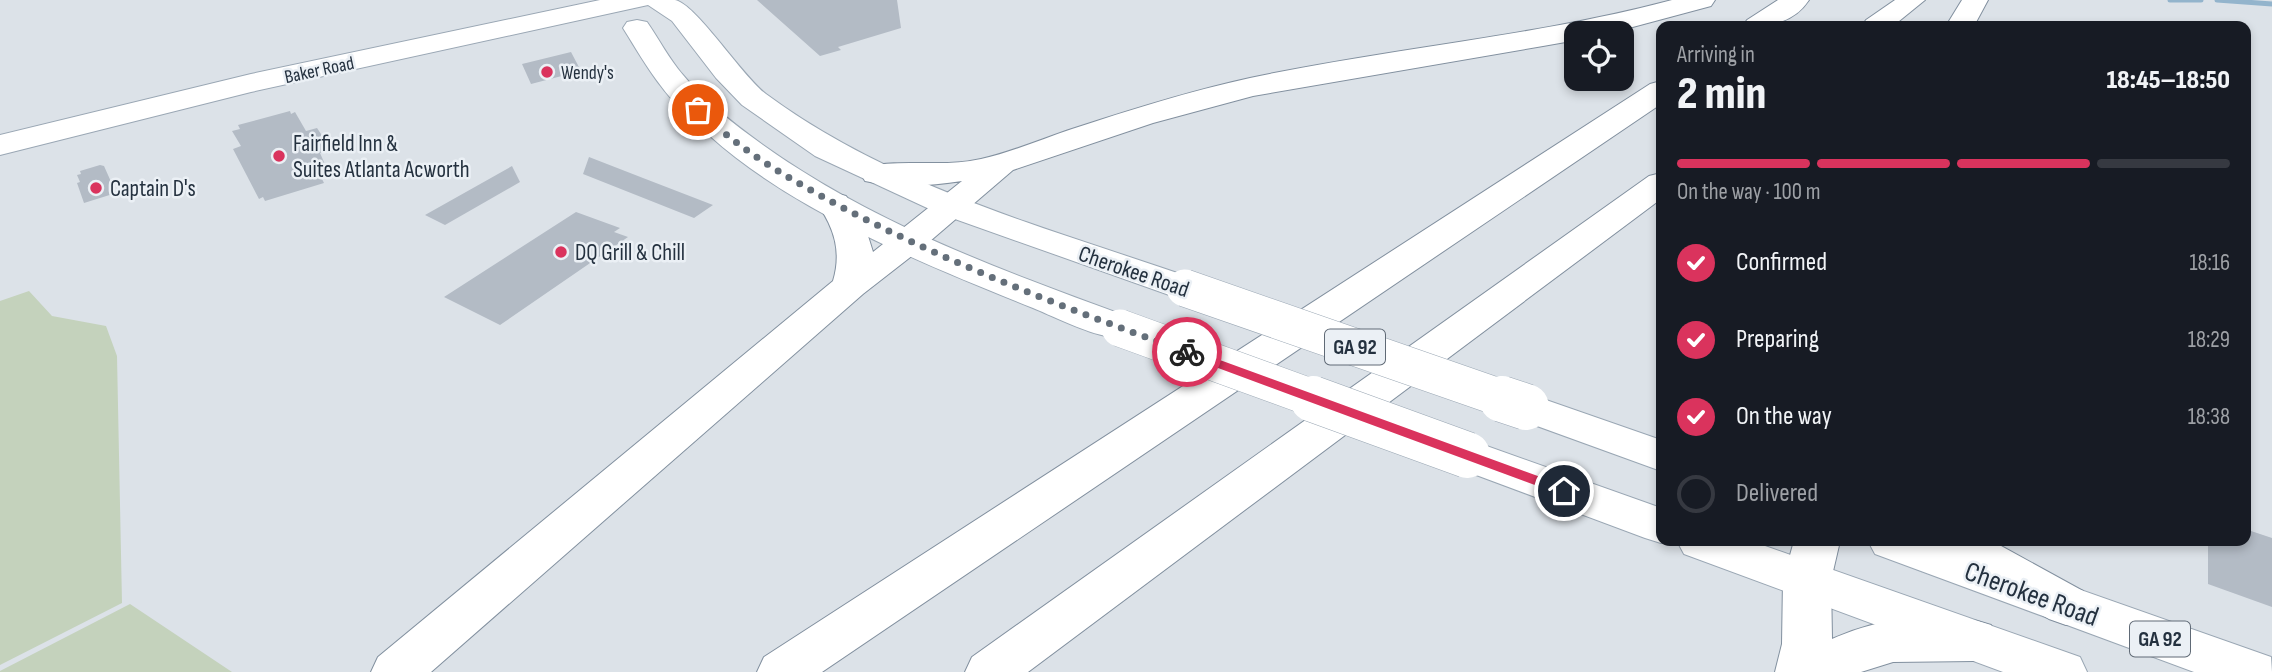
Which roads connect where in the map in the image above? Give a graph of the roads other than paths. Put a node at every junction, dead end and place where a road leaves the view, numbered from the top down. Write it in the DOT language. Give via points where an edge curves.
graph roads {
  1 [pos="659,0"];
  2 [pos="1702,0"];
  3 [pos="1796,0"];
  4 [pos="1912,0"];
  5 [pos="1975,0"];
  6 [pos="642,9"];
  7 [pos="696,11"];
  8 [pos="1764,21"];
  9 [pos="1883,21"];
  10 [pos="1962,21"];
  11 [pos="1656,93"];
  12 [pos="0,145"];
  13 [pos="1005,163"];
  14 [pos="877,174"];
  15 [pos="1656,187"];
  16 [pos="834,203"];
  17 [pos="950,206"];
  18 [pos="910,241"];
  19 [pos="850,286"];
  20 [pos="1656,454"];
  21 [pos="1656,524"];
  22 [pos="1729,546"];
  23 [pos="1904,546"];
  24 [pos="1963,546"];
  25 [pos="1812,560"];
  26 [pos="2066,606"];
  27 [pos="1974,640"];
  28 [pos="396,672"];
  29 [pos="782,672"];
  30 [pos="990,672"];
  31 [pos="1800,672"];
  32 [pos="1818,672"];
  33 [pos="2062,672"];
  34 [pos="2253,672"];
  1 -- 7 [label="main road, Cherokee Road / GA 92" via="682,15"];
  2 -- 13 [label="main road" via="1543,38 1251,87 1129,120"];
  3 -- 8 [label="main road"];
  4 -- 9 [label="main road"];
  5 -- 10 [label="main road"];
  6 -- 12 [label="main road, Baker Road" via="571,15 251,83"];
  6 -- 16 [label="main road" via="652,55 670,80 757,158"];
  7 -- 14 [label="main road, Cherokee Road / GA 92" via="726,72 753,99 825,149"];
  11 -- 29 [label="main road"];
  13 -- 14 [label="main road" via="938,175"];
  13 -- 17 [label="main road"];
  14 -- 17 [label="main road, Cherokee Road / GA 92"];
  15 -- 30 [label="main road"];
  16 -- 18 [label="main road"];
  16 -- 19 [label="main road" via="854,234 855,270"];
  17 -- 18 [label="main road"];
  17 -- 20 [label="main road, Cherokee Road / GA 92, bridge"];
  18 -- 19 [label="main road"];
  18 -- 21 [label="main road, bridge" via="1120,328"];
  19 -- 28 [label="main road"];
  22 -- 25 [label="main road"];
  23 -- 26 [label="main road, Cherokee Road / GA 92"];
  24 -- 26 [label="main road"];
  25 -- 27 [label="main road"];
  25 -- 31 [label="main road" via="1807,644"];
  26 -- 34 [label="main road, Cherokee Road / GA 92"];
  27 -- 32 [label="main road" via="1883,641 1850,652"];
  27 -- 33 [label="main road"];
}
